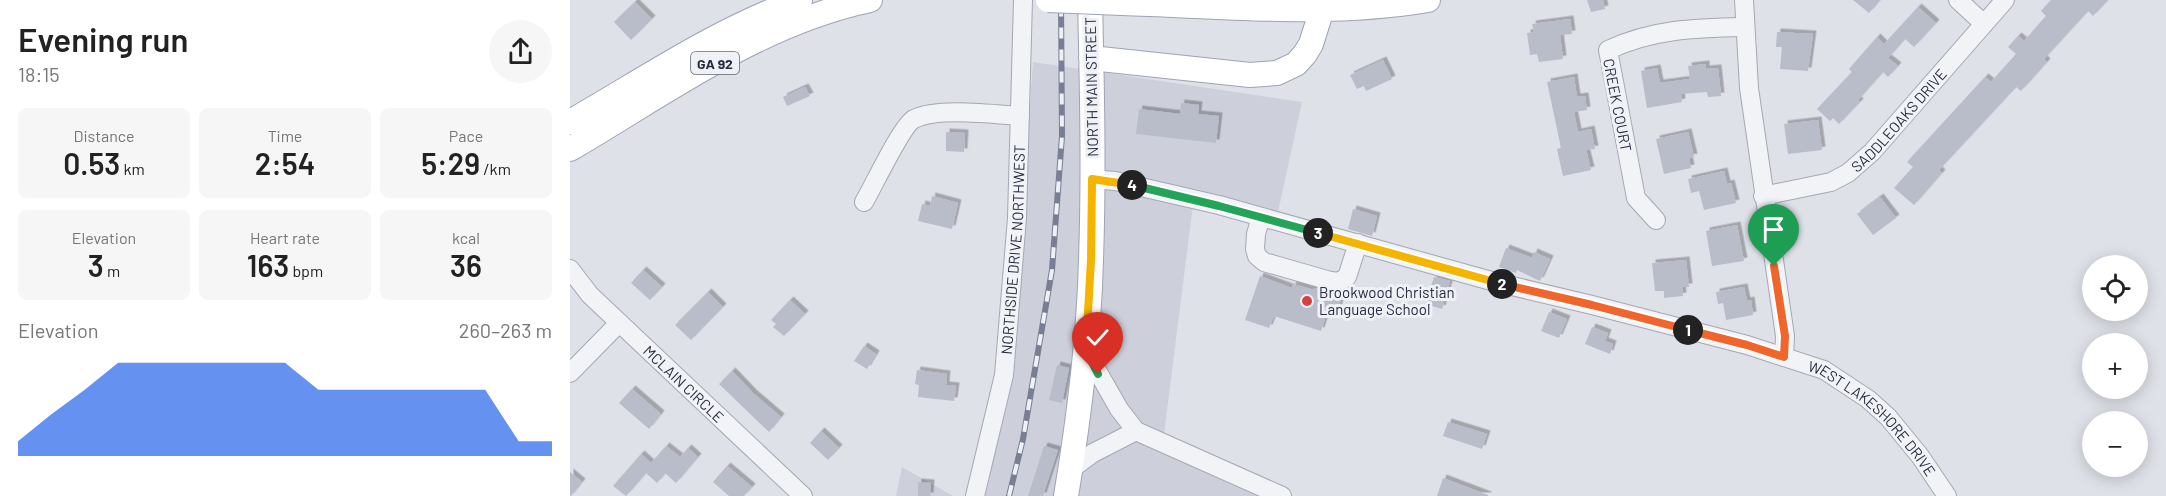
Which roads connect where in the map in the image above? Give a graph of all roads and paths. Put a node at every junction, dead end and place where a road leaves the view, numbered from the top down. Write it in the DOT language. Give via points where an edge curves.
graph roads {
  1 [pos="800,0"];
  2 [pos="870,0"];
  3 [pos="1023,0"];
  4 [pos="1048,0"];
  5 [pos="1090,0"];
  6 [pos="1428,0"];
  7 [pos="1744,0"];
  8 [pos="1958,0"];
  9 [pos="2005,0"];
  10 [pos="1322,9"];
  11 [pos="1984,24"];
  12 [pos="1744,27"];
  13 [pos="1091,58"];
  14 [pos="601,104"];
  15 [pos="570,113"];
  16 [pos="1020,116"];
  17 [pos="570,122"];
  18 [pos="570,148"];
  19 [pos="1092,179"];
  20 [pos="1763,196"];
  21 [pos="864,202"];
  22 [pos="1261,217"];
  23 [pos="1656,220"];
  24 [pos="1358,243"];
  25 [pos="570,269"];
  26 [pos="619,323"];
  27 [pos="1086,351"];
  28 [pos="1784,357"];
  29 [pos="570,373"];
  30 [pos="1136,431"];
  31 [pos="1070,470"];
  32 [pos="803,496"];
  33 [pos="975,496"];
  34 [pos="1066,496"];
  35 [pos="1282,496"];
  36 [pos="1947,496"];
  1 -- 14 [label="main road, GA 92" via="770,10 700,45"];
  2 -- 18 [label="main road, GA 92" via="816,14 771,33"];
  3 -- 16 [label="street, NORTHSIDE DRIVE NORTHWEST"];
  4 -- 10 [label="main road, bridge"];
  5 -- 13 [label="main road, NORTH MAIN STREET"];
  6 -- 10 [label="main road"];
  7 -- 12 [label="street"];
  8 -- 11 [label="street"];
  9 -- 11 [label="street, SADDLEOAKS DRIVE"];
  10 -- 13 [label="main road" via="1305,54 1296,64 1277,73 1250,75"];
  11 -- 20 [label="street, SADDLEOAKS DRIVE" via="1872,152 1848,173 1831,182"];
  12 -- 20 [label="street"];
  12 -- 23 [label="street, CREEK COURT" via="1689,28 1632,39 1608,50 1636,198"];
  13 -- 19 [label="main road, NORTH MAIN STREET"];
  14 -- 15 [label="main road"];
  14 -- 17 [label="main road, GA 92"];
  16 -- 21 [label="street" via="934,112 912,119"];
  16 -- 33 [label="street, NORTHSIDE DRIVE NORTHWEST" via="1005,375"];
  19 -- 22 [label="street, WEST LAKESHORE DRIVE"];
  19 -- 27 [label="main road, NORTH MAIN STREET"];
  20 -- 28 [label="street" via="1785,336"];
  22 -- 24 [label="street, WEST LAKESHORE DRIVE"];
  22 -- 24 [label="street" via="1256,234 1257,256 1286,269 1338,282 1347,277"];
  24 -- 28 [label="street, WEST LAKESHORE DRIVE"];
  25 -- 26 [label="street, MCLAIN CIRCLE"];
  26 -- 29 [label="street"];
  26 -- 32 [label="street, MCLAIN CIRCLE"];
  27 -- 30 [label="street"];
  27 -- 31 [label="main road, NORTH MAIN STREET"];
  28 -- 36 [label="street, WEST LAKESHORE DRIVE" via="1824,370 1868,399 1920,456"];
  30 -- 31 [label="street"];
  30 -- 35 [label="street"];
  31 -- 34 [label="main road, NORTH MAIN STREET"];
}
